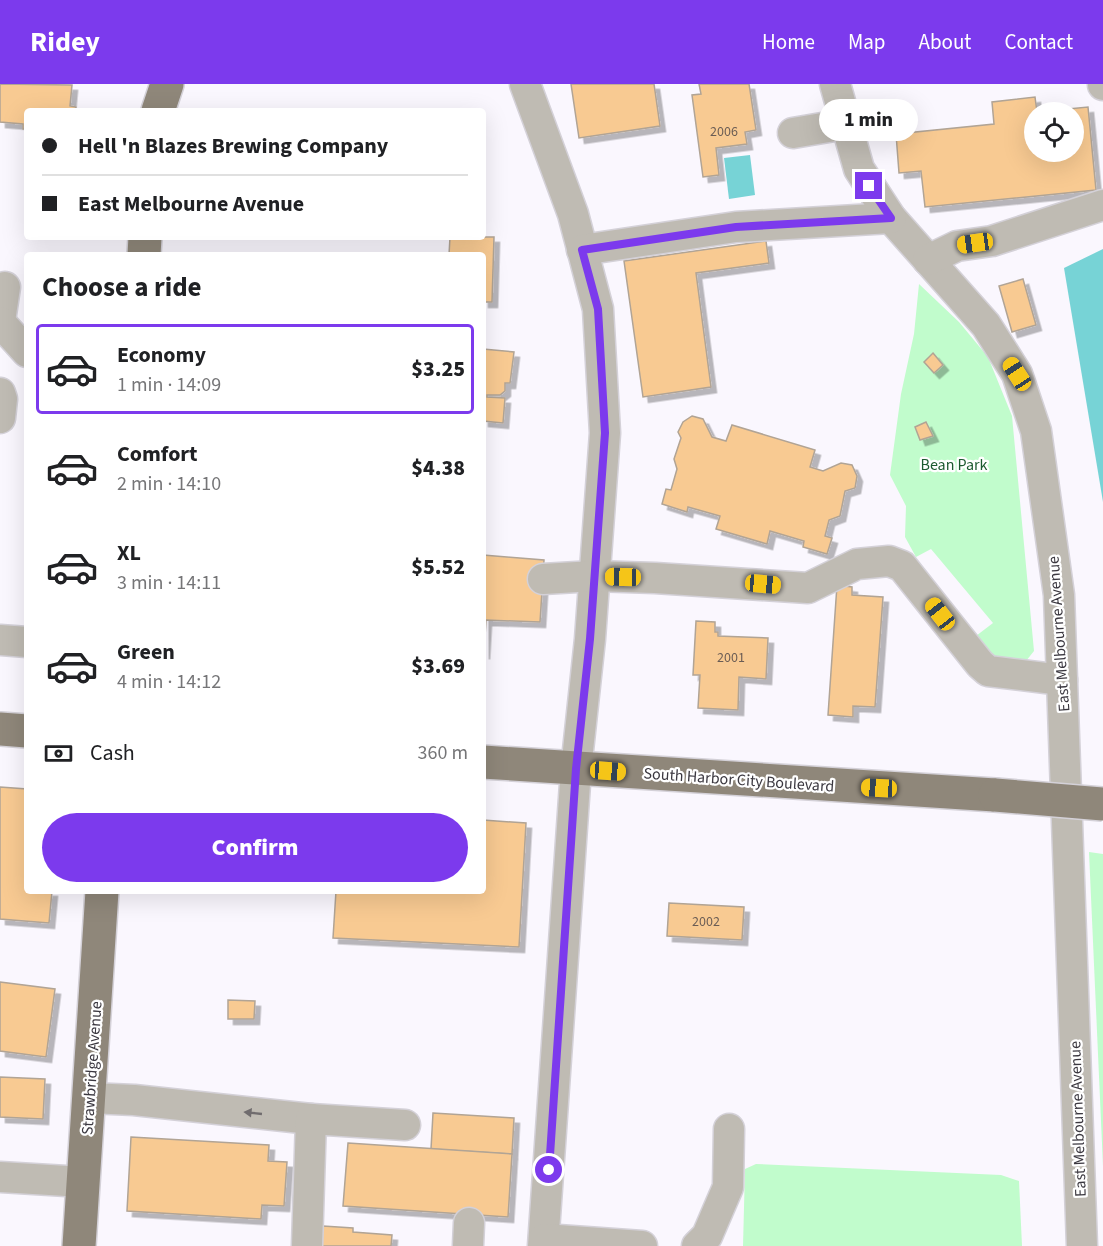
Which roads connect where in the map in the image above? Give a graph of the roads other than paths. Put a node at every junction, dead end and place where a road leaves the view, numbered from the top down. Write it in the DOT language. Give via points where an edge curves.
graph roads {
  1 [pos="147,84"];
  2 [pos="167,84"];
  3 [pos="525,84"];
  4 [pos="835,84"];
  5 [pos="149,108"];
  6 [pos="159,108"];
  7 [pos="846,124"];
  8 [pos="793,133"];
  9 [pos="1103,205"];
  10 [pos="891,218"];
  11 [pos="582,250"];
  12 [pos="928,261"];
  13 [pos="11,288"];
  14 [pos="0,321"];
  15 [pos="24,349"];
  16 [pos="0,393"];
  17 [pos="0,418"];
  18 [pos="594,576"];
  19 [pos="543,579"];
  20 [pos="0,640"];
  21 [pos="24,642"];
  22 [pos="1062,680"];
  23 [pos="0,729"];
  24 [pos="24,731"];
  25 [pos="486,762"];
  26 [pos="576,769"];
  27 [pos="1103,804"];
  28 [pos="102,894"];
  29 [pos="89,1098"];
  30 [pos="311,1119"];
  31 [pos="405,1125"];
  32 [pos="729,1128"];
  33 [pos="0,1178"];
  34 [pos="83,1182"];
  35 [pos="544,1243"];
  36 [pos="79,1246"];
  37 [pos="307,1246"];
  38 [pos="642,1246"];
  39 [pos="697,1246"];
  40 [pos="1082,1246"];
  1 -- 5 [label="main road"];
  2 -- 6 [label="main road"];
  3 -- 11 [label="street" via="573,213"];
  4 -- 7 [label="street, East Melbourne Avenue"];
  7 -- 8 [label="street"];
  7 -- 10 [label="street, East Melbourne Avenue" via="859,169"];
  9 -- 12 [label="street" via="992,240 957,246"];
  10 -- 11 [label="street" via="736,227"];
  10 -- 12 [label="street, East Melbourne Avenue"];
  11 -- 18 [label="street" via="598,309 605,433"];
  12 -- 22 [label="street, East Melbourne Avenue" via="986,326 1017,374 1036,431 1059,595"];
  13 -- 14 [label="street"];
  14 -- 15 [label="street"];
  16 -- 17 [label="street"];
  18 -- 19 [label="street"];
  18 -- 22 [label="street" via="808,588 856,564 889,561 902,566 988,671"];
  18 -- 26 [label="street"];
  20 -- 21 [label="street"];
  22 -- 40 [label="street, East Melbourne Avenue"];
  23 -- 24 [label="main road"];
  25 -- 26 [label="main road, South Harbor City Boulevard"];
  26 -- 27 [label="main road, South Harbor City Boulevard, bridge"];
  26 -- 35 [label="street"];
  28 -- 29 [label="main road, Strawbridge Avenue"];
  30 -- 29 [label="street, one-way"];
  29 -- 34 [label="main road, Strawbridge Avenue"];
  30 -- 31 [label="street"];
  30 -- 37 [label="street"];
  32 -- 39 [label="street" via="728,1187 707,1236"];
  33 -- 34 [label="street"];
  34 -- 36 [label="main road, Strawbridge Avenue"];
  35 -- 38 [label="street"];
}
